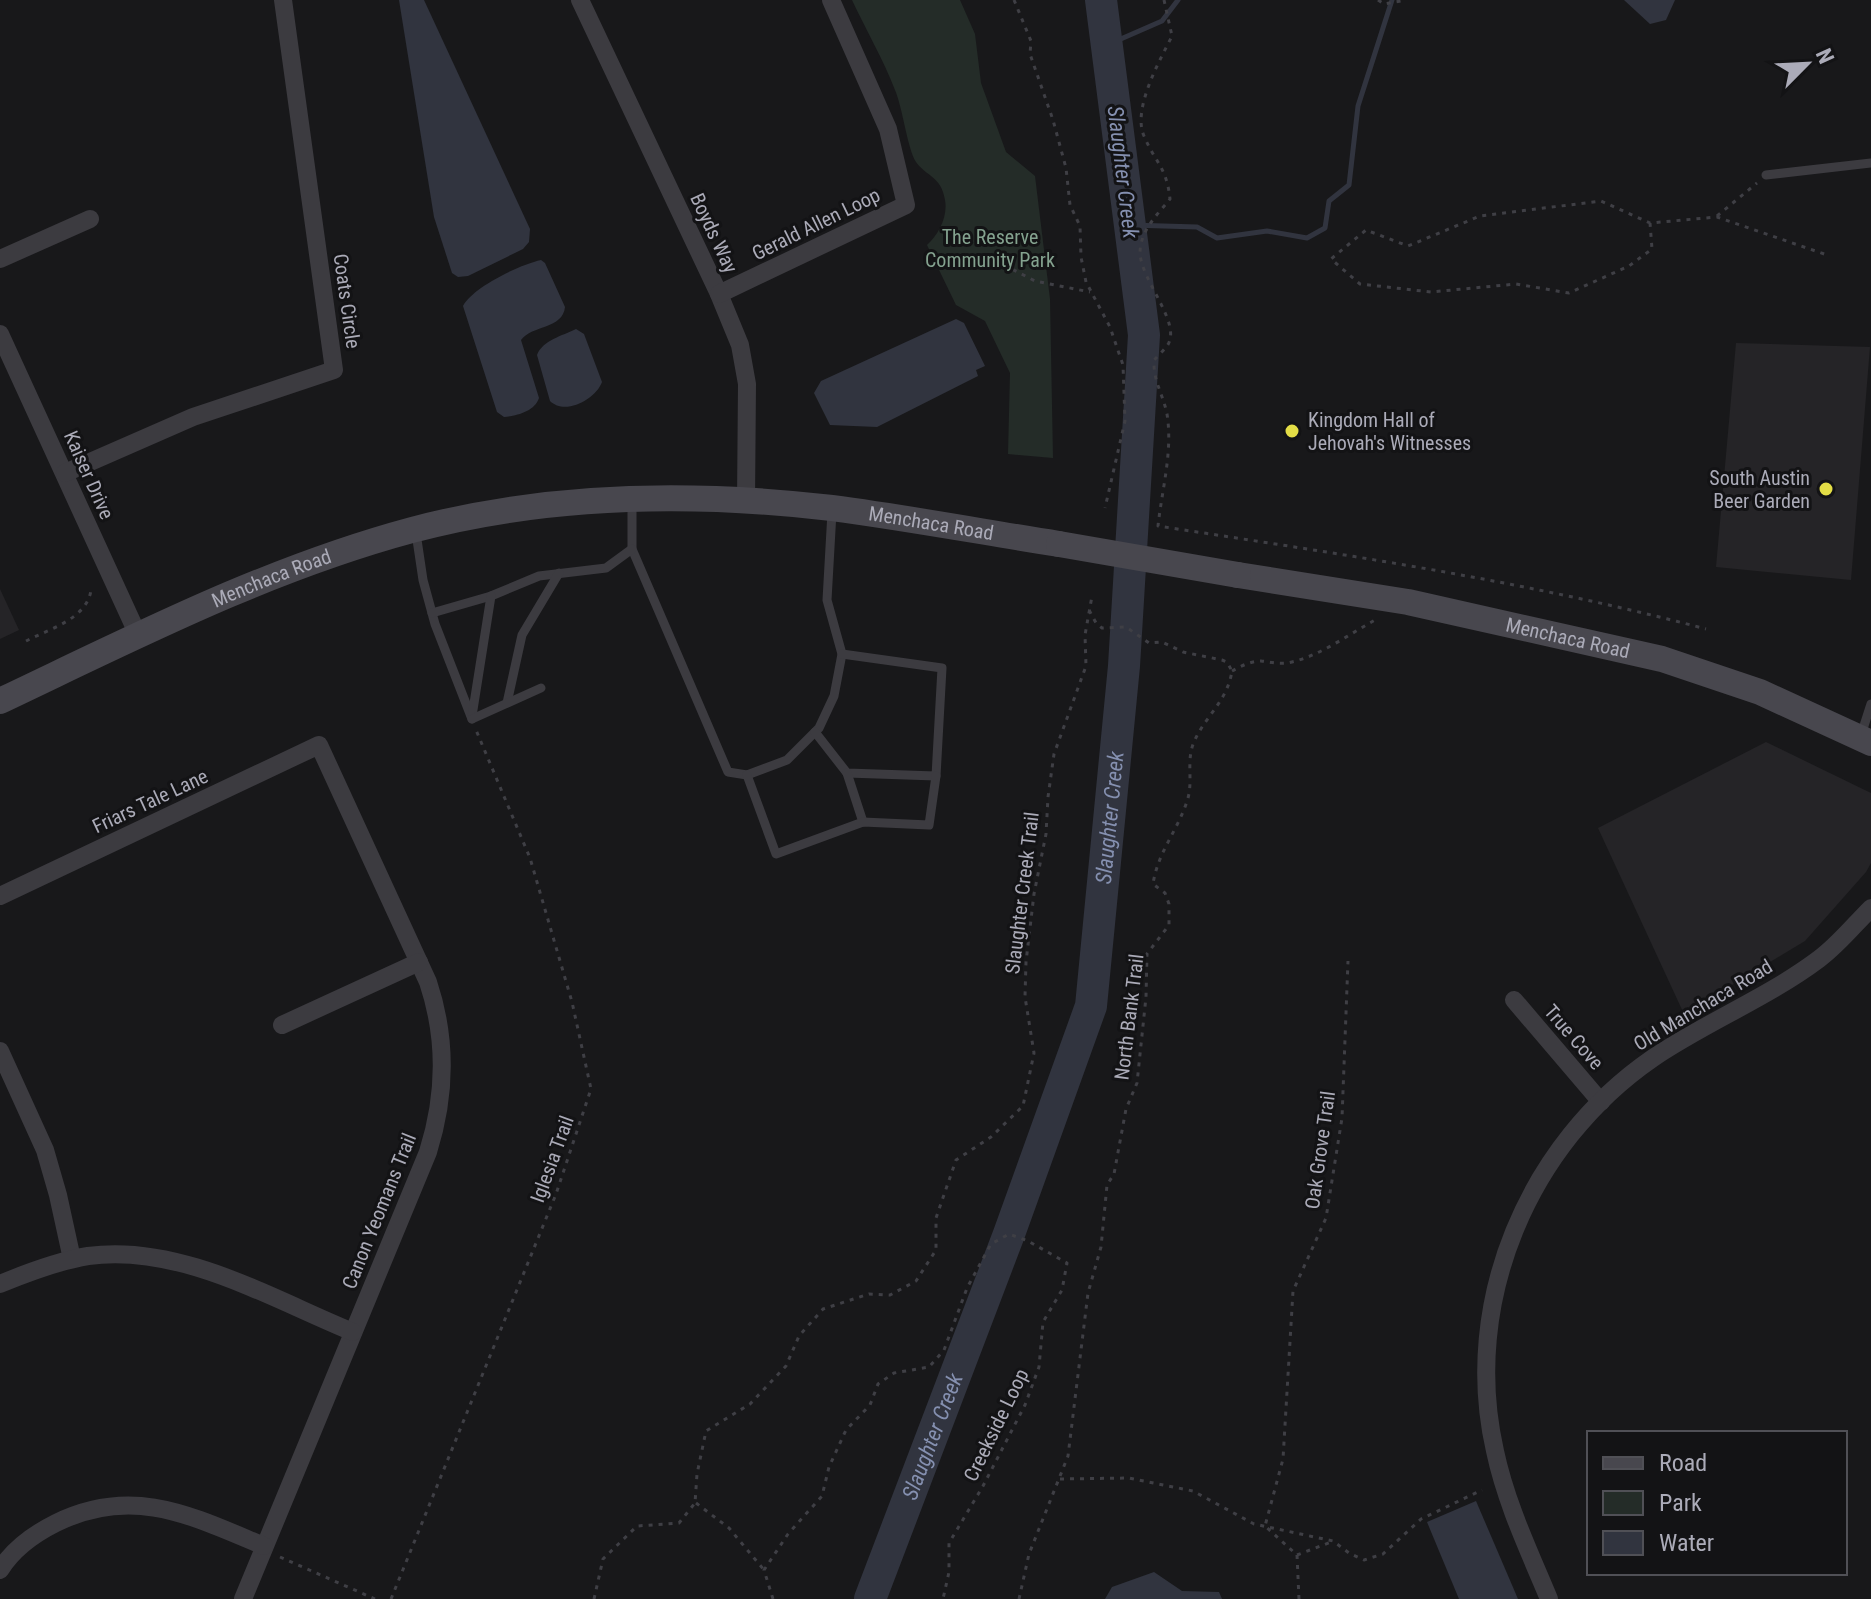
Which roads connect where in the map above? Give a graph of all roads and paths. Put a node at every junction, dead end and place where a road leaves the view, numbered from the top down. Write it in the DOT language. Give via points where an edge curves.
graph roads {
  1 [pos="283,0"];
  2 [pos="580,0"];
  3 [pos="831,0"];
  4 [pos="1014,0"];
  5 [pos="1164,0"];
  6 [pos="1378,0"];
  7 [pos="1406,0"];
  8 [pos="1871,163"];
  9 [pos="1766,175"];
  10 [pos="1717,217"];
  11 [pos="90,219"];
  12 [pos="1650,223"];
  13 [pos="1827,255"];
  14 [pos="0,259"];
  15 [pos="1004,265"];
  16 [pos="1090,292"];
  17 [pos="719,294"];
  18 [pos="0,334"];
  19 [pos="65,473"];
  20 [pos="632,499"];
  21 [pos="746,501"];
  22 [pos="1105,508"];
  23 [pos="833,509"];
  24 [pos="415,529"];
  25 [pos="632,549"];
  26 [pos="559,573"];
  27 [pos="91,590"];
  28 [pos="491,596"];
  29 [pos="1092,596"];
  30 [pos="1408,602"];
  31 [pos="1089,610"];
  32 [pos="432,613"];
  33 [pos="1706,629"];
  34 [pos="138,635"];
  35 [pos="26,641"];
  36 [pos="842,654"];
  37 [pos="1232,671"];
  38 [pos="541,688"];
  39 [pos="0,701"];
  40 [pos="507,703"];
  41 [pos="1871,704"];
  42 [pos="472,719"];
  43 [pos="815,732"];
  44 [pos="1865,741"];
  45 [pos="319,745"];
  46 [pos="847,773"];
  47 [pos="747,775"];
  48 [pos="936,776"];
  49 [pos="863,822"];
  50 [pos="0,896"];
  51 [pos="1871,908"];
  52 [pos="1348,961"];
  53 [pos="419,962"];
  54 [pos="1514,1000"];
  55 [pos="282,1025"];
  56 [pos="0,1051"];
  57 [pos="1601,1102"];
  58 [pos="72,1259"];
  59 [pos="0,1284"];
  60 [pos="353,1332"];
  61 [pos="1059,1479"];
  62 [pos="1482,1490"];
  63 [pos="695,1503"];
  64 [pos="1265,1526"];
  65 [pos="1333,1541"];
  66 [pos="272,1552"];
  67 [pos="1297,1555"];
  68 [pos="0,1570"];
  69 [pos="764,1570"];
  70 [pos="243,1599"];
  71 [pos="375,1599"];
  72 [pos="391,1599"];
  73 [pos="594,1599"];
  74 [pos="773,1599"];
  75 [pos="943,1599"];
  76 [pos="1019,1599"];
  77 [pos="1299,1599"];
  78 [pos="1549,1599"];
  1 -- 19 [label="street, Coats Circle" via="334,370 193,417"];
  2 -- 17 [label="street, Boyds Way"];
  3 -- 17 [label="street, Gerald Allen Loop" via="885,120 906,205"];
  4 -- 16 [label="path" via="1066,168"];
  5 -- 33 [label="path" via="1172,36 1143,101 1142,133 1168,178 1170,199 1148,225 1140,253 1171,326 1169,344 1154,360 1153,376 1167,412 1169,450 1158,526 1471,578"];
  6 -- 7 [label="path"];
  8 -- 9 [label="lane"];
  9 -- 10 [label="path"];
  10 -- 12 [label="path"];
  10 -- 13 [label="path"];
  11 -- 14 [label="street"];
  12 -- 12 [label="path" via="1601,201 1480,216 1408,246 1366,230 1331,259 1360,284 1431,292 1516,284 1569,293 1629,266 1652,249"];
  15 -- 16 [label="path" via="1035,281"];
  16 -- 22 [label="path" via="1123,365 1125,421"];
  17 -- 21 [label="street, Boyds Way" via="744,364"];
  18 -- 19 [label="street, Kaiser Drive"];
  19 -- 34 [label="street, Kaiser Drive"];
  20 -- 21 [label="main road, Menchaca Road"];
  20 -- 24 [label="main road, Menchaca Road" via="523,509"];
  20 -- 25 [label="lane"];
  21 -- 23 [label="main road, Menchaca Road"];
  23 -- 30 [label="main road, Menchaca Road, bridge"];
  23 -- 36 [label="lane" via="827,600"];
  24 -- 32 [label="lane"];
  24 -- 34 [label="main road, Menchaca Road" via="264,578"];
  25 -- 26 [label="lane" via="606,568"];
  25 -- 47 [label="lane" via="728,772"];
  26 -- 28 [label="lane"];
  26 -- 40 [label="lane" via="522,635"];
  27 -- 35 [label="path" via="82,611"];
  28 -- 32 [label="lane"];
  28 -- 42 [label="lane"];
  29 -- 31 [label="path, Slaughter Creek Trail"];
  30 -- 37 [label="path" via="1325,650 1291,663 1257,662"];
  30 -- 44 [label="main road, Menchaca Road" via="1662,659 1760,692"];
  31 -- 37 [label="path" via="1102,628 1126,627 1149,643 1162,642 1227,662"];
  31 -- 63 [label="path, Slaughter Creek Trail" via="1086,666 1054,754 1034,894 1025,997 1034,1053 1023,1106 991,1137 956,1160 936,1218 936,1250 916,1281 890,1295 869,1294 823,1309 799,1336 786,1366 750,1404 706,1431"];
  32 -- 42 [label="lane"];
  34 -- 39 [label="main road, Menchaca Road"];
  36 -- 43 [label="lane" via="834,696"];
  36 -- 48 [label="lane" via="942,668"];
  37 -- 61 [label="path, North Bank Trail" via="1216,710 1192,747 1189,794 1156,862 1153,884 1165,893 1169,925 1147,954 1137,1083 1107,1185 1068,1456"];
  38 -- 40 [label="lane"];
  40 -- 42 [label="lane"];
  41 -- 44 [label="lane"];
  42 -- 72 [label="path, Iglesia Trail" via="530,858 591,1089 556,1194"];
  43 -- 46 [label="lane"];
  43 -- 47 [label="lane" via="787,760"];
  45 -- 50 [label="street, Friars Tale Lane"];
  45 -- 53 [label="street, Canon Yeomans Trail"];
  46 -- 48 [label="lane"];
  46 -- 49 [label="lane"];
  47 -- 49 [label="lane" via="776,854"];
  48 -- 49 [label="lane" via="929,825"];
  51 -- 57 [label="street, Old Manchaca Road" via="1822,957 1652,1059"];
  52 -- 64 [label="path, Oak Grove Trail" via="1342,1118 1326,1218 1293,1291 1283,1459"];
  53 -- 55 [label="street"];
  53 -- 60 [label="street, Canon Yeomans Trail" via="441,1029 440,1105 428,1152"];
  54 -- 57 [label="street, True Cove"];
  56 -- 58 [label="street" via="45,1150"];
  57 -- 78 [label="street, Old Manchaca Road" via="1556,1151 1524,1207 1500,1275 1488,1350 1489,1420 1497,1460"];
  58 -- 59 [label="street"];
  58 -- 60 [label="street" via="131,1254 182,1263"];
  60 -- 66 [label="street, Canon Yeomans Trail"];
  61 -- 64 [label="path" via="1129,1478 1193,1491"];
  61 -- 76 [label="path, North Bank Trail" via="1029,1554"];
  62 -- 65 [label="path" via="1421,1519 1383,1554 1364,1560"];
  63 -- 69 [label="path" via="729,1528"];
  63 -- 73 [label="path" via="679,1523 637,1526 603,1559"];
  64 -- 65 [label="path"];
  64 -- 67 [label="path"];
  65 -- 67 [label="path"];
  66 -- 68 [label="street" via="189,1515 119,1505 43,1529"];
  66 -- 70 [label="street, Canon Yeomans Trail"];
  66 -- 71 [label="path"];
  67 -- 77 [label="path"];
  69 -- 74 [label="path"];
  69 -- 75 [label="path, Creekside Loop" via="822,1496 846,1430 870,1405 878,1384 894,1373 929,1367 944,1350 967,1288 991,1244 1009,1234 1067,1263 1062,1290 1043,1322 1039,1367 1025,1405 949,1543"];
}
